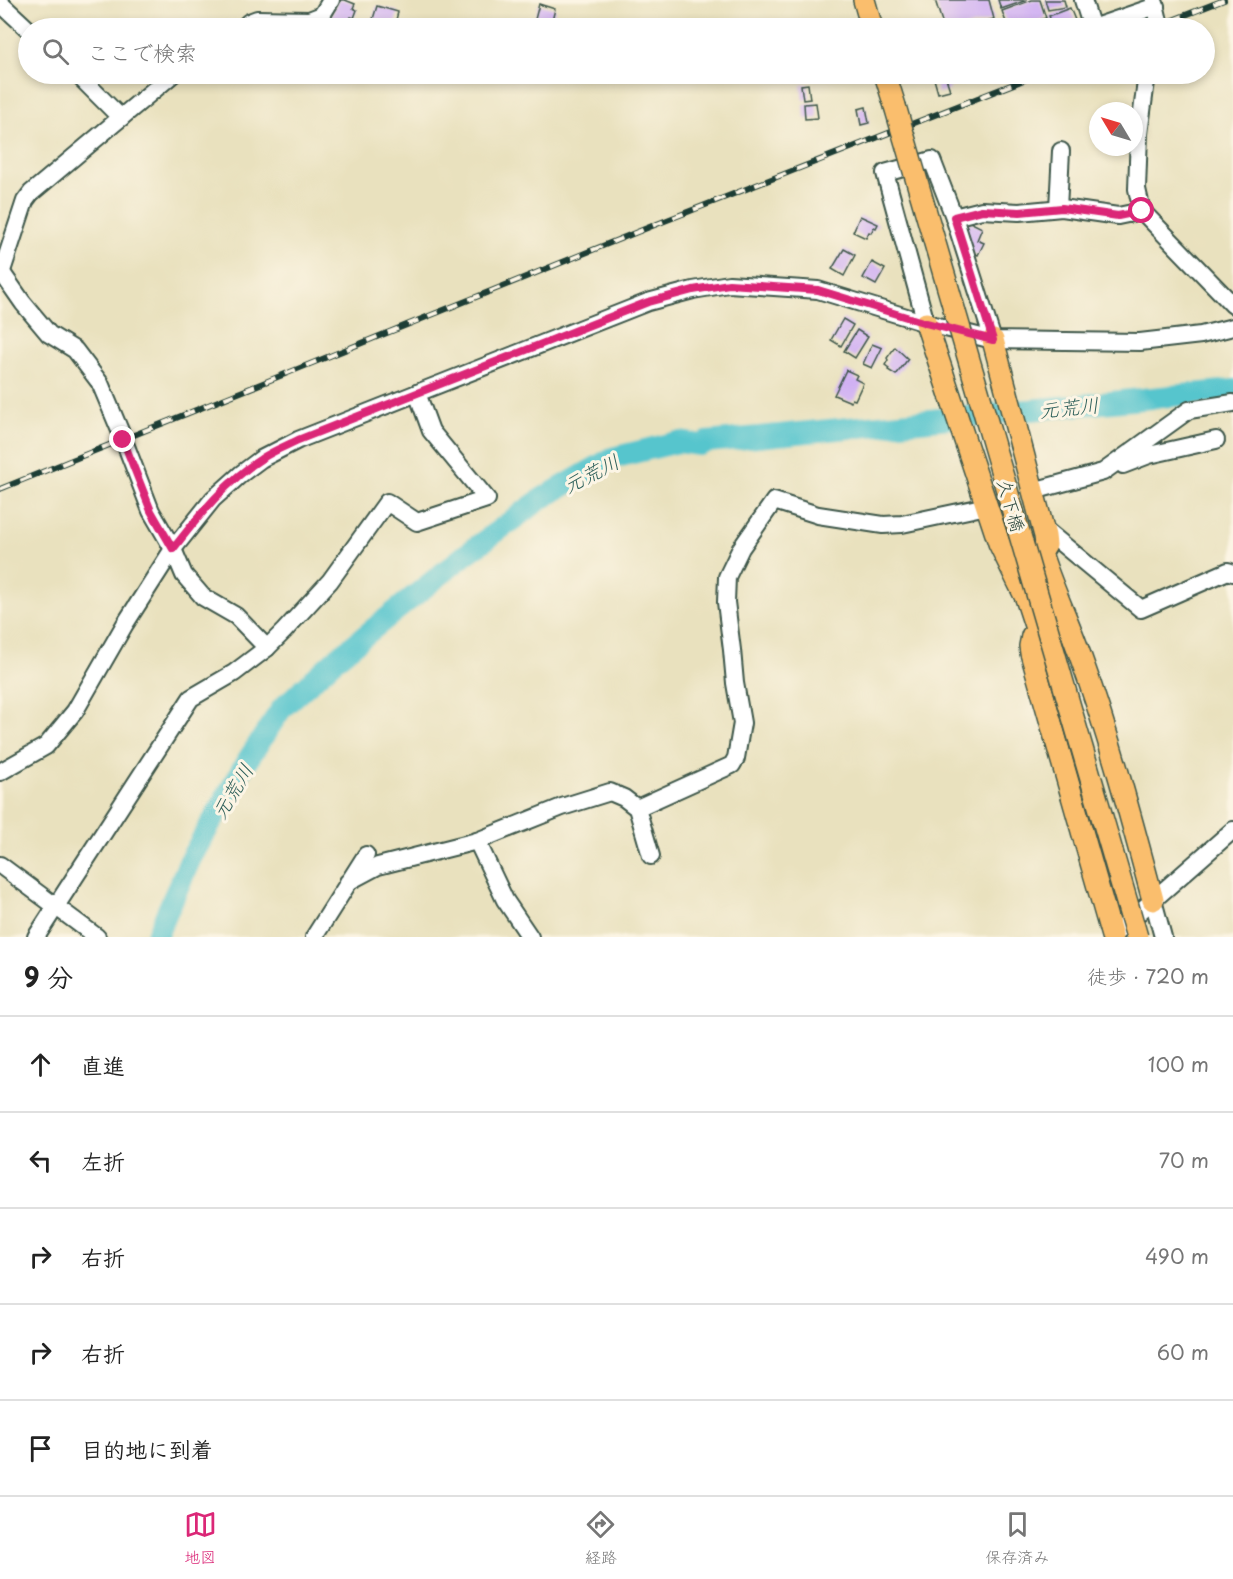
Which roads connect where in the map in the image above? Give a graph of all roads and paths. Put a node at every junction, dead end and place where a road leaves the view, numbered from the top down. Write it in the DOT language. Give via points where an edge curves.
graph roads {
  1 [pos="331,0"];
  2 [pos="864,0"];
  3 [pos="1083,0"];
  4 [pos="0,3"];
  5 [pos="1155,3"];
  6 [pos="314,18"];
  7 [pos="869,18"];
  8 [pos="1089,18"];
  9 [pos="1117,18"];
  10 [pos="1158,18"];
  11 [pos="18,20"];
  12 [pos="87,84"];
  13 [pos="161,84"];
  14 [pos="888,84"];
  15 [pos="1146,84"];
  16 [pos="895,106"];
  17 [pos="121,118"];
  18 [pos="1061,151"];
  19 [pos="1058,208"];
  20 [pos="1142,211"];
  21 [pos="954,217"];
  22 [pos="1,271"];
  23 [pos="1233,305"];
  24 [pos="926,323"];
  25 [pos="1233,327"];
  26 [pos="993,340"];
  27 [pos="417,393"];
  28 [pos="1233,403"];
  29 [pos="1216,440"];
  30 [pos="1103,472"];
  31 [pos="1033,491"];
  32 [pos="987,506"];
  33 [pos="1036,525"];
  34 [pos="173,549"];
  35 [pos="1233,573"];
  36 [pos="1015,575"];
  37 [pos="1060,606"];
  38 [pos="1036,628"];
  39 [pos="267,648"];
  40 [pos="3,766"];
  41 [pos="637,808"];
  42 [pos="1233,830"];
  43 [pos="477,841"];
  44 [pos="366,855"];
  45 [pos="651,856"];
  46 [pos="0,866"];
  47 [pos="348,882"];
  48 [pos="1153,900"];
  49 [pos="55,907"];
  50 [pos="36,937"];
  51 [pos="97,937"];
  52 [pos="314,937"];
  53 [pos="530,937"];
  54 [pos="1116,937"];
  55 [pos="1137,937"];
  56 [pos="1149,937"];
  57 [pos="1163,937"];
  1 -- 6 [label="street" via="322,15"];
  2 -- 7 [label="main road"];
  3 -- 8 [label="street"];
  4 -- 11 [label="street"];
  5 -- 9 [label="street"];
  5 -- 10 [label="street"];
  12 -- 17 [label="street"];
  13 -- 17 [label="street"];
  14 -- 16 [label="main road, 久下橋"];
  15 -- 20 [label="street" via="1137,178"];
  16 -- 33 [label="main road, bridge" via="964,294"];
  16 -- 36 [label="main road, bridge" via="933,276 1006,527"];
  16 -- 55 [label="main road, 久下橋, bridge"];
  17 -- 22 [label="street" via="31,192"];
  18 -- 19 [label="street"];
  19 -- 20 [label="street" via="1118,216"];
  19 -- 21 [label="street" via="982,210"];
  20 -- 23 [label="street"];
  21 -- 24 [label="street" via="932,160 885,173"];
  21 -- 26 [label="street"];
  22 -- 34 [label="street" via="49,334 75,350 100,383 151,511"];
  24 -- 26 [label="street"];
  24 -- 27 [label="street" via="818,290 729,284 648,302"];
  24 -- 32 [label="main road"];
  25 -- 26 [label="street" via="1140,342"];
  26 -- 31 [label="main road"];
  27 -- 34 [label="street" via="298,440 261,459 213,499"];
  27 -- 39 [label="street" via="431,431 487,500 417,522 387,502 330,581"];
  28 -- 30 [label="street" via="1189,410"];
  29 -- 30 [label="street" via="1149,455"];
  30 -- 31 [label="street"];
  31 -- 33 [label="main road"];
  32 -- 36 [label="main road"];
  32 -- 41 [label="street" via="883,525 819,515 774,501 741,548 727,577 726,602 742,723 736,758 732,765"];
  33 -- 35 [label="street" via="1141,609 1228,571"];
  33 -- 37 [label="main road" via="1041,553"];
  34 -- 39 [label="street" via="184,575 203,597 236,616"];
  34 -- 40 [label="street" via="75,711 46,746"];
  36 -- 38 [label="main road"];
  37 -- 48 [label="main road" via="1112,748"];
  37 -- 56 [label="main road" via="1063,632"];
  38 -- 54 [label="main road" via="1111,889"];
  38 -- 54 [label="main road" via="1031,653"];
  39 -- 49 [label="street" via="191,698"];
  41 -- 43 [label="street" via="610,792"];
  41 -- 45 [label="street"];
  42 -- 48 [label="street"];
  43 -- 47 [label="street" via="378,866"];
  43 -- 53 [label="street" via="505,900"];
  44 -- 47 [label="street"];
  46 -- 49 [label="street"];
  47 -- 52 [label="street"];
  48 -- 54 [label="street"];
  48 -- 57 [label="street"];
  49 -- 50 [label="street"];
  49 -- 51 [label="street"];
}
